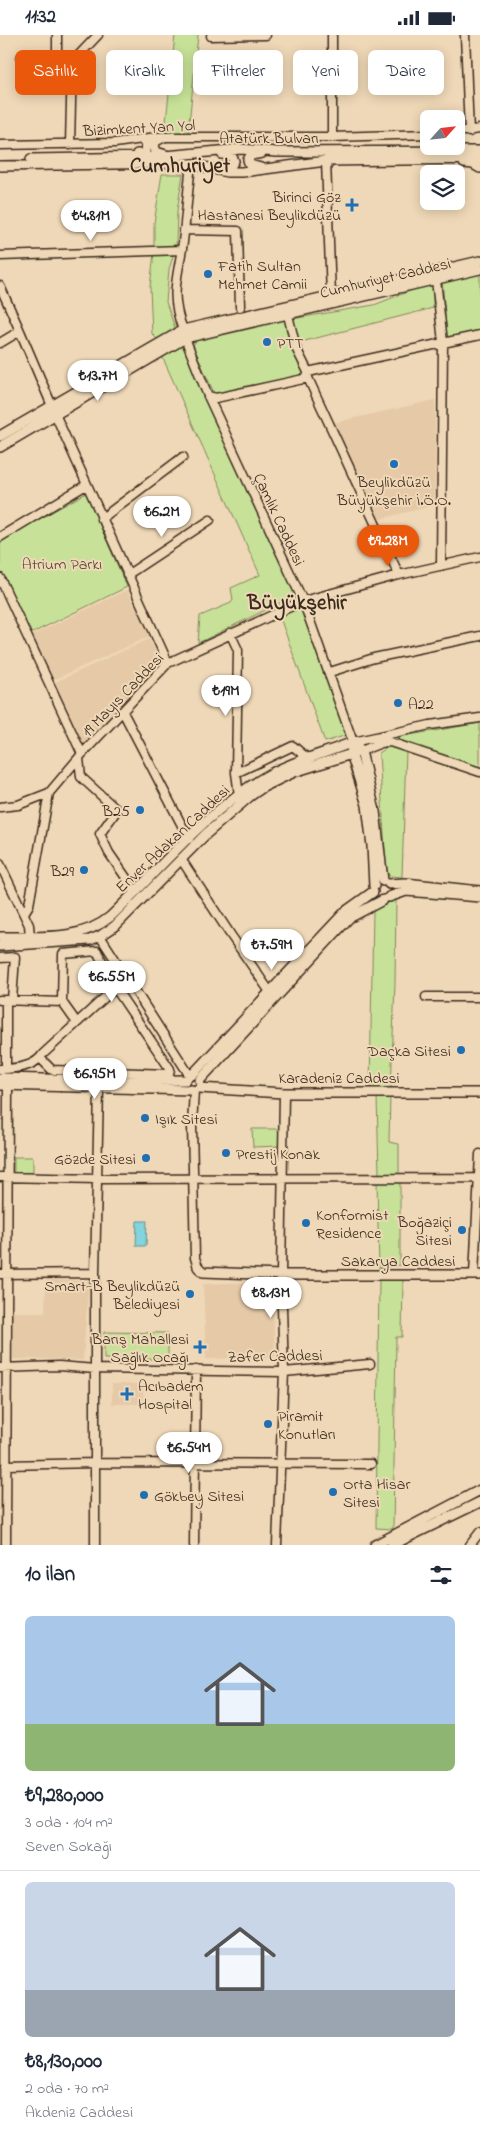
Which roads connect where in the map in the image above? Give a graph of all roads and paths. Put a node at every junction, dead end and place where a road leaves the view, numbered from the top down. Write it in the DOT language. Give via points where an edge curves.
graph roads {
  1 [pos="57,35"];
  2 [pos="98,35"];
  3 [pos="266,35"];
  4 [pos="332,35"];
  5 [pos="465,35"];
  6 [pos="211,36"];
  7 [pos="57,50"];
  8 [pos="84,50"];
  9 [pos="71,95"];
  10 [pos="480,129"];
  11 [pos="465,132"];
  12 [pos="469,132"];
  13 [pos="420,134"];
  14 [pos="164,137"];
  15 [pos="332,137"];
  16 [pos="141,139"];
  17 [pos="0,145"];
  18 [pos="70,145"];
  19 [pos="276,152"];
  20 [pos="480,152"];
  21 [pos="202,153"];
  22 [pos="169,156"];
  23 [pos="106,158"];
  24 [pos="424,159"];
  25 [pos="0,160"];
  26 [pos="326,161"];
  27 [pos="193,165"];
  28 [pos="0,166"];
  29 [pos="480,168"];
  30 [pos="271,169"];
  31 [pos="184,230"];
  32 [pos="182,250"];
  33 [pos="0,256"];
  34 [pos="480,261"];
  35 [pos="480,269"];
  36 [pos="436,275"];
  37 [pos="0,286"];
  38 [pos="331,300"];
  39 [pos="240,307"];
  40 [pos="288,315"];
  41 [pos="20,331"];
  42 [pos="184,334"];
  43 [pos="480,335"];
  44 [pos="443,342"];
  45 [pos="0,343"];
  46 [pos="308,375"];
  47 [pos="208,396"];
  48 [pos="54,410"];
  49 [pos="0,437"];
  50 [pos="0,447"];
  51 [pos="183,457"];
  52 [pos="86,485"];
  53 [pos="102,519"];
  54 [pos="210,520"];
  55 [pos="0,537"];
  56 [pos="480,557"];
  57 [pos="442,567"];
  58 [pos="127,575"];
  59 [pos="399,575"];
  60 [pos="0,578"];
  61 [pos="303,601"];
  62 [pos="230,633"];
  63 [pos="480,636"];
  64 [pos="168,663"];
  65 [pos="330,673"];
  66 [pos="123,712"];
  67 [pos="480,718"];
  68 [pos="353,743"];
  69 [pos="356,752"];
  70 [pos="81,756"];
  71 [pos="308,759"];
  72 [pos="480,772"];
  73 [pos="236,773"];
  74 [pos="49,793"];
  75 [pos="238,795"];
  76 [pos="0,807"];
  77 [pos="189,839"];
  78 [pos="181,859"];
  79 [pos="0,863"];
  80 [pos="386,883"];
  81 [pos="373,889"];
  82 [pos="480,891"];
  83 [pos="136,892"];
  84 [pos="480,897"];
  85 [pos="386,899"];
  86 [pos="24,913"];
  87 [pos="95,928"];
  88 [pos="30,936"];
  89 [pos="100,936"];
  90 [pos="0,937"];
  91 [pos="0,947"];
  92 [pos="0,958"];
  93 [pos="126,979"];
  94 [pos="116,989"];
  95 [pos="270,992"];
  96 [pos="426,997"];
  97 [pos="480,997"];
  98 [pos="6,1000"];
  99 [pos="62,1002"];
  100 [pos="77,1023"];
  101 [pos="40,1058"];
  102 [pos="3,1069"];
  103 [pos="0,1077"];
  104 [pos="193,1083"];
  105 [pos="4,1085"];
  106 [pos="99,1089"];
  107 [pos="284,1093"];
  108 [pos="480,1093"];
  109 [pos="480,1154"];
  110 [pos="3,1177"];
  111 [pos="193,1178"];
  112 [pos="282,1178"];
  113 [pos="479,1178"];
  114 [pos="98,1179"];
  115 [pos="198,1267"];
  116 [pos="95,1273"];
  117 [pos="3,1274"];
  118 [pos="281,1275"];
  119 [pos="477,1275"];
  120 [pos="370,1364"];
  121 [pos="3,1368"];
  122 [pos="95,1369"];
  123 [pos="196,1370"];
  124 [pos="284,1372"];
  125 [pos="95,1463"];
  126 [pos="196,1463"];
  127 [pos="280,1463"];
  128 [pos="371,1464"];
  129 [pos="6,1465"];
  130 [pos="480,1490"];
  131 [pos="480,1501"];
  132 [pos="463,1504"];
  133 [pos="480,1532"];
  134 [pos="6,1545"];
  135 [pos="95,1545"];
  136 [pos="194,1545"];
  137 [pos="277,1545"];
  138 [pos="375,1545"];
  139 [pos="392,1545"];
  140 [pos="470,1545"];
  1 -- 7 [label="street"];
  2 -- 8 [label="street"];
  3 -- 6 [label="street"];
  4 -- 15 [label="street"];
  5 -- 12 [label="street"];
  9 -- 18 [label="street"];
  10 -- 12 [label="street"];
  11 -- 12 [label="street"];
  13 -- 15 [label="street, Bizimkent Yan Yol"];
  14 -- 15 [label="street, Bizimkent Yan Yol"];
  14 -- 16 [label="street, Bizimkent Yan Yol"];
  14 -- 22 [label="main road" via="156,141 154,148 156,152"];
  16 -- 18 [label="street, Bizimkent Yan Yol"];
  16 -- 23 [label="main road" via="146,145 146,152"];
  17 -- 18 [label="street, Bizimkent Yan Yol"];
  19 -- 20 [label="main road, Atatürk Bulvarı"];
  19 -- 21 [label="main road, Atatürk Bulvarı" via="241,149"];
  19 -- 30 [label="main road" via="254,153 248,157 254,167"];
  20 -- 24 [label="main road"];
  21 -- 22 [label="main road, Atatürk Bulvarı"];
  21 -- 27 [label="main road" via="231,155 234,164 225,168"];
  22 -- 23 [label="main road, Atatürk Bulvarı"];
  23 -- 25 [label="main road, Atatürk Bulvarı"];
  24 -- 26 [label="main road, Atatürk Bulvarı"];
  24 -- 29 [label="main road" via="473,163"];
  26 -- 30 [label="main road, Atatürk Bulvarı"];
  26 -- 38 [label="street"];
  27 -- 28 [label="main road, Atatürk Bulvarı"];
  27 -- 30 [label="main road, Atatürk Bulvarı" via="227,172"];
  27 -- 31 [label="street, Çamlık Caddesi"];
  31 -- 32 [label="street, Çamlık Caddesi"];
  31 -- 39 [label="street" via="238,231"];
  32 -- 33 [label="street"];
  32 -- 42 [label="street, Çamlık Caddesi" via="174,297"];
  34 -- 36 [label="main road, Cumhuriyet Caddesi"];
  35 -- 36 [label="main road, Cumhuriyet Caddesi"];
  36 -- 38 [label="main road, Cumhuriyet Caddesi"];
  36 -- 44 [label="street"];
  37 -- 41 [label="street"];
  38 -- 40 [label="main road, Cumhuriyet Caddesi"];
  38 -- 42 [label="main road, Cumhuriyet Caddesi"];
  40 -- 42 [label="main road, Cumhuriyet Caddesi"];
  40 -- 46 [label="street" via="296,348"];
  41 -- 45 [label="street"];
  41 -- 48 [label="street"];
  42 -- 47 [label="street, Çamlık Caddesi"];
  42 -- 48 [label="main road, Cumhuriyet Caddesi"];
  43 -- 44 [label="street"];
  44 -- 46 [label="street"];
  44 -- 57 [label="street"];
  46 -- 47 [label="street" via="216,398"];
  46 -- 59 [label="street"];
  47 -- 61 [label="street, Çamlık Caddesi"];
  48 -- 49 [label="main road, Cumhuriyet Caddesi"];
  48 -- 50 [label="main road, Cumhuriyet Caddesi"];
  48 -- 52 [label="street"];
  51 -- 53 [label="street"];
  52 -- 53 [label="street"];
  52 -- 55 [label="street"];
  53 -- 58 [label="street"];
  54 -- 58 [label="street"];
  56 -- 57 [label="street, 19 Mayıs Caddesi"];
  57 -- 59 [label="street, 19 Mayıs Caddesi"];
  58 -- 64 [label="street"];
  59 -- 61 [label="street, 19 Mayıs Caddesi"];
  60 -- 70 [label="street"];
  61 -- 62 [label="street, 19 Mayıs Caddesi"];
  61 -- 65 [label="street, Çamlık Caddesi"];
  62 -- 64 [label="street, 19 Mayıs Caddesi"];
  62 -- 73 [label="street" via="238,651"];
  63 -- 65 [label="street" via="374,658"];
  64 -- 66 [label="street, 19 Mayıs Caddesi"];
  65 -- 68 [label="street, Çamlık Caddesi"];
  66 -- 70 [label="street, 19 Mayıs Caddesi"];
  66 -- 77 [label="street"];
  67 -- 68 [label="street, Enver Adakan Caddesi" via="430,725"];
  68 -- 69 [label="main road"];
  68 -- 71 [label="main road, Enver Adakan Caddesi"];
  69 -- 72 [label="street" via="390,742"];
  69 -- 78 [label="main road, Enver Adakan Caddesi" via="263,787 236,807"];
  69 -- 80 [label="main road" via="375,811"];
  69 -- 81 [label="main road" via="367,805"];
  70 -- 74 [label="street, 19 Mayıs Caddesi"];
  70 -- 83 [label="street" via="81,777 117,809 100,834"];
  71 -- 73 [label="street" via="293,747"];
  71 -- 75 [label="main road, Enver Adakan Caddesi" via="270,774"];
  73 -- 75 [label="street"];
  74 -- 76 [label="street, 19 Mayıs Caddesi" via="18,805"];
  74 -- 86 [label="street" via="30,905"];
  75 -- 77 [label="main road, Enver Adakan Caddesi"];
  77 -- 83 [label="main road, Enver Adakan Caddesi"];
  78 -- 89 [label="main road, Enver Adakan Caddesi" via="115,926"];
  78 -- 95 [label="street"];
  79 -- 86 [label="street"];
  80 -- 81 [label="main road" via="378,882"];
  80 -- 82 [label="main road"];
  80 -- 85 [label="main road" via="391,892"];
  81 -- 85 [label="main road" via="376,897"];
  81 -- 95 [label="main road" via="344,912"];
  83 -- 87 [label="main road, Enver Adakan Caddesi"];
  84 -- 85 [label="main road" via="406,891"];
  85 -- 104 [label="main road" via="349,918"];
  86 -- 88 [label="street"];
  87 -- 88 [label="main road, Enver Adakan Caddesi" via="74,934"];
  87 -- 89 [label="main road"];
  88 -- 90 [label="main road, Enver Adakan Caddesi"];
  89 -- 91 [label="main road, Enver Adakan Caddesi" via="90,940"];
  89 -- 93 [label="street"];
  92 -- 98 [label="street" via="15,957"];
  93 -- 94 [label="street"];
  93 -- 104 [label="street"];
  94 -- 99 [label="street" via="97,951 63,954"];
  94 -- 100 [label="street"];
  94 -- 101 [label="street" via="170,1069 169,1074 52,1070"];
  95 -- 104 [label="main road"];
  96 -- 97 [label="street"];
  98 -- 99 [label="street"];
  98 -- 102 [label="street"];
  99 -- 100 [label="street"];
  100 -- 101 [label="street"];
  101 -- 102 [label="street" via="26,1066"];
  103 -- 104 [label="main road, Karadeniz Caddesi"];
  104 -- 106 [label="main road, Karadeniz Caddesi"];
  104 -- 107 [label="main road, Karadeniz Caddesi"];
  104 -- 111 [label="street"];
  105 -- 106 [label="main road, Karadeniz Caddesi"];
  105 -- 110 [label="street"];
  106 -- 114 [label="street"];
  107 -- 108 [label="main road, Karadeniz Caddesi"];
  107 -- 112 [label="street"];
  109 -- 113 [label="street"];
  110 -- 114 [label="street"];
  110 -- 117 [label="street"];
  111 -- 112 [label="street"];
  111 -- 114 [label="street"];
  111 -- 115 [label="street"];
  112 -- 113 [label="street"];
  112 -- 118 [label="street"];
  113 -- 119 [label="street"];
  114 -- 116 [label="street"];
  115 -- 118 [label="main road, Sakarya Caddesi" via="203,1272"];
  116 -- 117 [label="street"];
  116 -- 122 [label="street"];
  117 -- 121 [label="street"];
  118 -- 119 [label="main road, Sakarya Caddesi"];
  118 -- 124 [label="street"];
  120 -- 124 [label="street, Zafer Caddesi"];
  121 -- 122 [label="street, Zafer Caddesi" via="59,1366"];
  121 -- 129 [label="street"];
  122 -- 123 [label="street, Zafer Caddesi"];
  122 -- 125 [label="street"];
  123 -- 124 [label="street, Zafer Caddesi"];
  123 -- 126 [label="street"];
  124 -- 127 [label="street"];
  125 -- 126 [label="street"];
  125 -- 129 [label="street"];
  125 -- 135 [label="street"];
  126 -- 127 [label="street"];
  126 -- 136 [label="street"];
  127 -- 128 [label="street"];
  127 -- 137 [label="street"];
  129 -- 134 [label="street"];
  130 -- 132 [label="main road"];
  131 -- 132 [label="main road"];
  132 -- 138 [label="main road"];
  132 -- 139 [label="main road"];
  133 -- 140 [label="street"];
}
